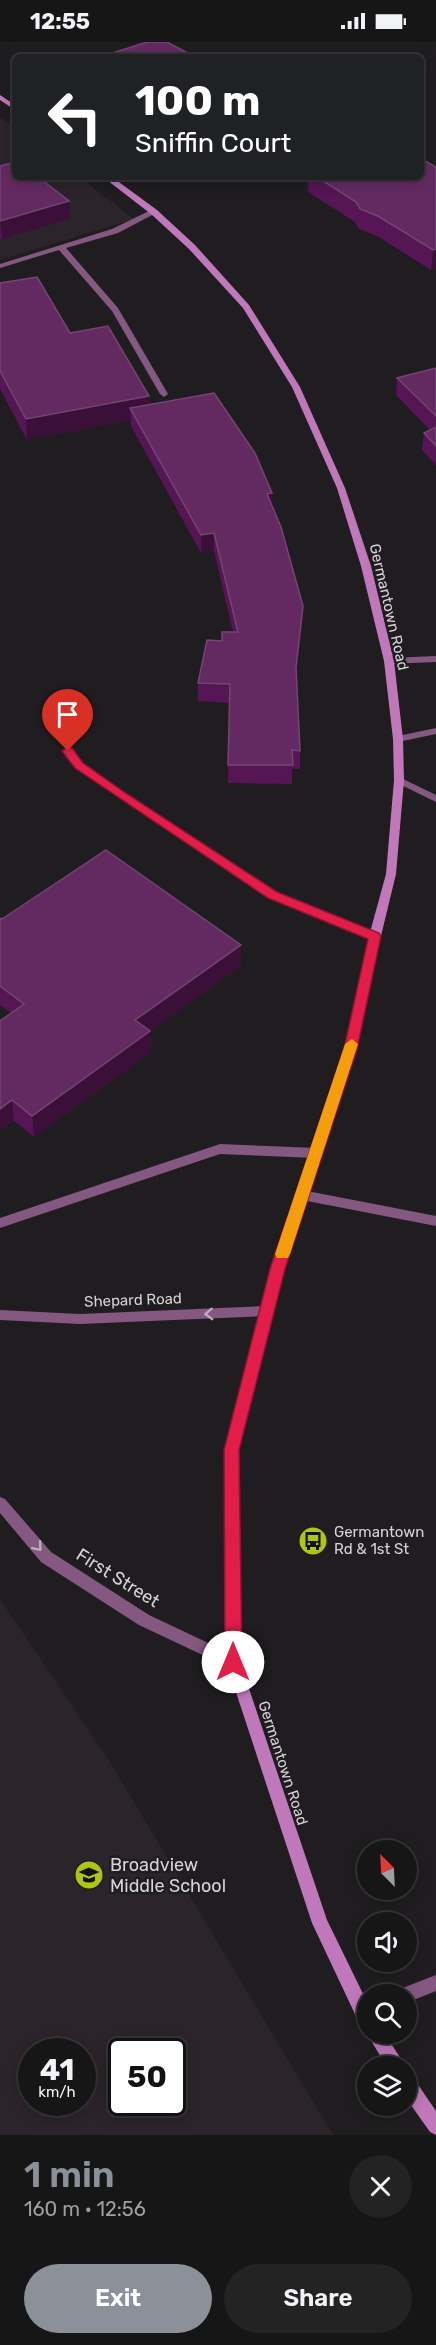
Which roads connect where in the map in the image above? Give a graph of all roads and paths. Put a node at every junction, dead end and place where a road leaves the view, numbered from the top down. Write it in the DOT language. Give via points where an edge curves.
graph roads {
  1 [pos="111,180"];
  2 [pos="154,212"];
  3 [pos="61,248"];
  4 [pos="0,266"];
  5 [pos="164,394"];
  6 [pos="436,659"];
  7 [pos="389,661"];
  8 [pos="436,731"];
  9 [pos="398,739"];
  10 [pos="68,751"];
  11 [pos="399,780"];
  12 [pos="436,800"];
  13 [pos="375,936"];
  14 [pos="316,1154"];
  15 [pos="302,1195"];
  16 [pos="436,1221"];
  17 [pos="0,1223"];
  18 [pos="267,1311"];
  19 [pos="0,1315"];
  20 [pos="0,1503"];
  21 [pos="233,1662"];
  22 [pos="436,1983"];
  23 [pos="417,1990"];
  24 [pos="357,1999"];
  25 [pos="417,2098"];
  26 [pos="436,2127"];
  1 -- 2 [label="main road, Germantown Road"];
  2 -- 3 [label="street" via="115,231"];
  2 -- 7 [label="main road, Germantown Road" via="246,307 296,387 341,488 366,566"];
  3 -- 4 [label="street"];
  3 -- 5 [label="street" via="115,310"];
  6 -- 7 [label="street"];
  7 -- 9 [label="main road, Germantown Road"];
  8 -- 9 [label="street"];
  9 -- 11 [label="main road, Germantown Road"];
  10 -- 13 [label="street" via="79,766 120,795 273,895"];
  11 -- 12 [label="street"];
  11 -- 13 [label="main road, Germantown Road" via="391,874"];
  13 -- 14 [label="main road, Germantown Road" via="351,1049"];
  14 -- 15 [label="main road, Germantown Road"];
  14 -- 17 [label="street" via="220,1149"];
  15 -- 16 [label="street"];
  15 -- 18 [label="main road, Germantown Road"];
  18 -- 19 [label="street, Shepard Road, one-way" via="80,1319"];
  18 -- 21 [label="main road, Germantown Road" via="232,1450"];
  20 -- 21 [label="street, First Street, one-way" via="46,1557 144,1620"];
  21 -- 24 [label="main road, Germantown Road" via="320,1923"];
  22 -- 23 [label="street"];
  25 -- 26 [label="main road"];
}
